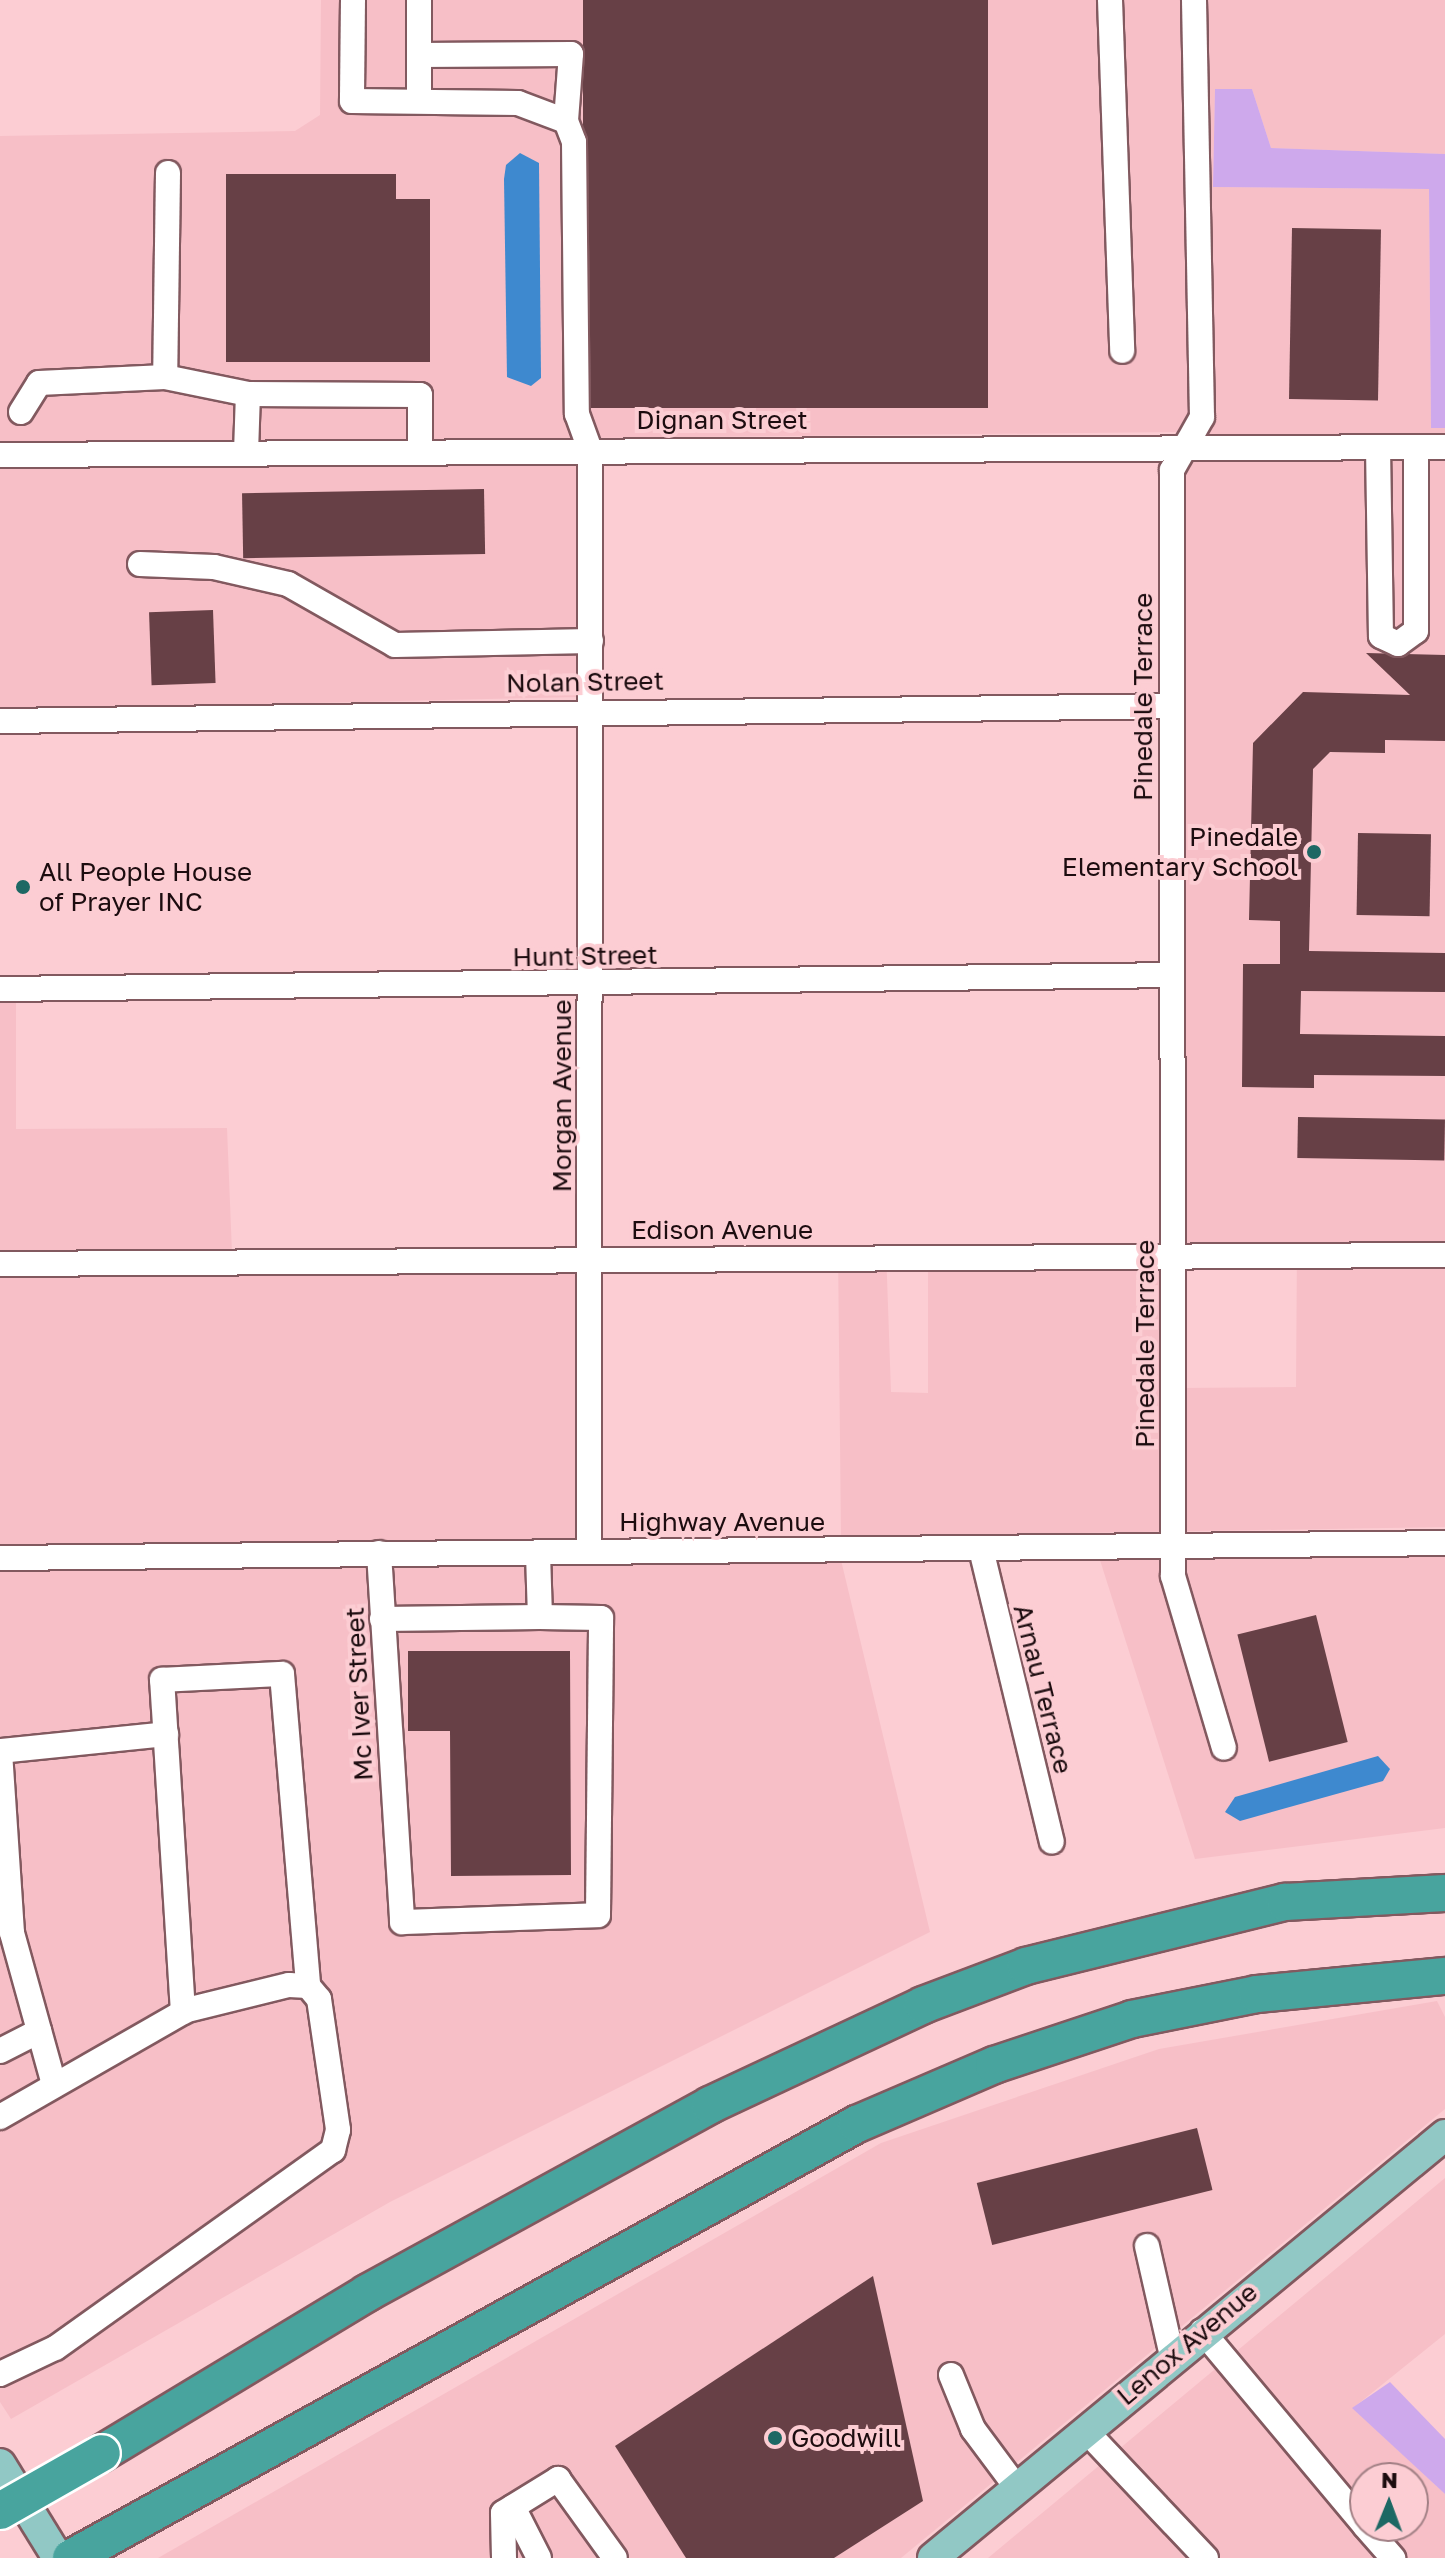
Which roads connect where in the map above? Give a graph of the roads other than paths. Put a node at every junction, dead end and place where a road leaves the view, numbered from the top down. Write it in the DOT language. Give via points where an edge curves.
graph roads {
  1 [pos="353,0"];
  2 [pos="419,0"];
  3 [pos="1110,0"];
  4 [pos="1194,0"];
  5 [pos="419,55"];
  6 [pos="419,101"];
  7 [pos="566,121"];
  8 [pos="168,173"];
  9 [pos="1122,351"];
  10 [pos="165,377"];
  11 [pos="248,394"];
  12 [pos="21,412"];
  13 [pos="1187,446"];
  14 [pos="1378,447"];
  15 [pos="1416,447"];
  16 [pos="1445,447"];
  17 [pos="590,449"];
  18 [pos="420,451"];
  19 [pos="246,453"];
  20 [pos="0,455"];
  21 [pos="140,564"];
  22 [pos="591,641"];
  23 [pos="1171,706"];
  24 [pos="591,709"];
  25 [pos="0,721"];
  26 [pos="1171,975"];
  27 [pos="589,985"];
  28 [pos="0,989"];
  29 [pos="1172,1255"];
  30 [pos="1445,1255"];
  31 [pos="590,1259"];
  32 [pos="0,1264"];
  33 [pos="1445,1543"];
  34 [pos="1172,1545"];
  35 [pos="981,1549"];
  36 [pos="589,1551"];
  37 [pos="538,1552"];
  38 [pos="379,1553"];
  39 [pos="0,1558"];
  40 [pos="540,1617"];
  41 [pos="382,1619"];
  42 [pos="166,1734"];
  43 [pos="1224,1748"];
  44 [pos="0,1752"];
  45 [pos="2,1838"];
  46 [pos="1052,1842"];
  47 [pos="1445,1893"];
  48 [pos="5,1923"];
  49 [pos="1445,1976"];
  50 [pos="308,1986"];
  51 [pos="183,2012"];
  52 [pos="39,2031"];
  53 [pos="0,2051"];
  54 [pos="54,2084"];
  55 [pos="0,2117"];
  56 [pos="1445,2135"];
  57 [pos="1147,2246"];
  58 [pos="1202,2331"];
  59 [pos="1172,2356"];
  60 [pos="0,2359"];
  61 [pos="0,2366"];
  62 [pos="0,2374"];
  63 [pos="951,2375"];
  64 [pos="1085,2430"];
  65 [pos="0,2464"];
  66 [pos="1017,2488"];
  67 [pos="513,2507"];
  68 [pos="1349,2507"];
  69 [pos="0,2511"];
  70 [pos="1379,2542"];
  71 [pos="58,2558"];
  72 [pos="71,2558"];
  73 [pos="504,2558"];
  74 [pos="539,2558"];
  75 [pos="615,2558"];
  76 [pos="933,2558"];
  77 [pos="1206,2558"];
  78 [pos="1393,2558"];
  1 -- 6 [label="street" via="352,101"];
  2 -- 5 [label="street"];
  3 -- 9 [label="street"];
  4 -- 13 [label="street, Pinedale Terrace" via="1202,417"];
  5 -- 6 [label="street"];
  5 -- 7 [label="street, Morgan Avenue" via="571,54"];
  6 -- 7 [label="street" via="518,103"];
  7 -- 17 [label="street, Morgan Avenue" via="574,142 577,414"];
  8 -- 10 [label="street"];
  10 -- 11 [label="street"];
  10 -- 12 [label="street" via="39,383"];
  11 -- 18 [label="street" via="420,395"];
  11 -- 19 [label="street"];
  13 -- 14 [label="street, Dignan Street"];
  13 -- 17 [label="street, Dignan Street"];
  13 -- 23 [label="street, Pinedale Terrace" via="1172,470"];
  14 -- 15 [label="street, Dignan Street"];
  14 -- 15 [label="street" via="1381,636 1398,644 1416,631"];
  15 -- 16 [label="street, Dignan Street"];
  17 -- 18 [label="street, Dignan Street"];
  17 -- 22 [label="street, Morgan Avenue"];
  18 -- 19 [label="street, Dignan Street"];
  19 -- 20 [label="street, Dignan Street"];
  21 -- 22 [label="street" via="214,567 288,584 395,645"];
  22 -- 24 [label="street, Morgan Avenue"];
  23 -- 24 [label="street, Nolan Street"];
  23 -- 26 [label="street, Pinedale Terrace"];
  24 -- 25 [label="street, Nolan Street"];
  24 -- 27 [label="street, Morgan Avenue"];
  26 -- 27 [label="street, Hunt Street"];
  26 -- 29 [label="street, Pinedale Terrace"];
  27 -- 28 [label="street, Hunt Street"];
  27 -- 31 [label="street, Morgan Avenue"];
  29 -- 30 [label="street, Edison Avenue"];
  29 -- 31 [label="street, Edison Avenue"];
  29 -- 34 [label="street, Pinedale Terrace"];
  31 -- 32 [label="street, Edison Avenue"];
  31 -- 36 [label="street, Morgan Avenue"];
  33 -- 34 [label="street, Highway Avenue"];
  34 -- 35 [label="street, Highway Avenue"];
  34 -- 43 [label="street, Pinedale Terrace" via="1173,1576"];
  35 -- 36 [label="street, Highway Avenue"];
  35 -- 46 [label="street, Arnau Terrace"];
  36 -- 37 [label="street, Highway Avenue"];
  37 -- 38 [label="street, Highway Avenue"];
  37 -- 40 [label="street"];
  38 -- 39 [label="street, Highway Avenue"];
  38 -- 41 [label="street, Mc Iver Street"];
  40 -- 41 [label="street"];
  40 -- 41 [label="street, Mc Iver Street" via="601,1618 598,1915 402,1922"];
  42 -- 44 [label="street"];
  42 -- 50 [label="street" via="162,1680 282,1674"];
  42 -- 51 [label="street"];
  44 -- 45 [label="street"];
  45 -- 48 [label="street"];
  47 -- 69 [label="highway, bridge" via="1285,1902 1026,1966 923,2005 655,2135 367,2293"];
  48 -- 52 [label="street"];
  49 -- 72 [label="highway" via="1257,1994 1132,2019 994,2065 857,2124"];
  50 -- 51 [label="street"];
  50 -- 62 [label="street" via="319,1999 338,2130 333,2150 55,2348"];
  51 -- 54 [label="street"];
  52 -- 53 [label="street"];
  52 -- 54 [label="street"];
  54 -- 55 [label="street"];
  56 -- 58 [label="main road, Lenox Avenue"];
  57 -- 59 [label="street"];
  58 -- 59 [label="main road, Lenox Avenue"];
  58 -- 68 [label="street"];
  59 -- 64 [label="main road, Lenox Avenue"];
  60 -- 61 [label="street"];
  63 -- 66 [label="street" via="973,2429"];
  64 -- 66 [label="main road, Lenox Avenue"];
  64 -- 77 [label="street"];
  65 -- 71 [label="main road"];
  66 -- 76 [label="main road, Lenox Avenue"];
  67 -- 73 [label="street" via="503,2513"];
  67 -- 74 [label="street"];
  67 -- 75 [label="street" via="558,2479"];
  70 -- 78 [label="street"];
}
